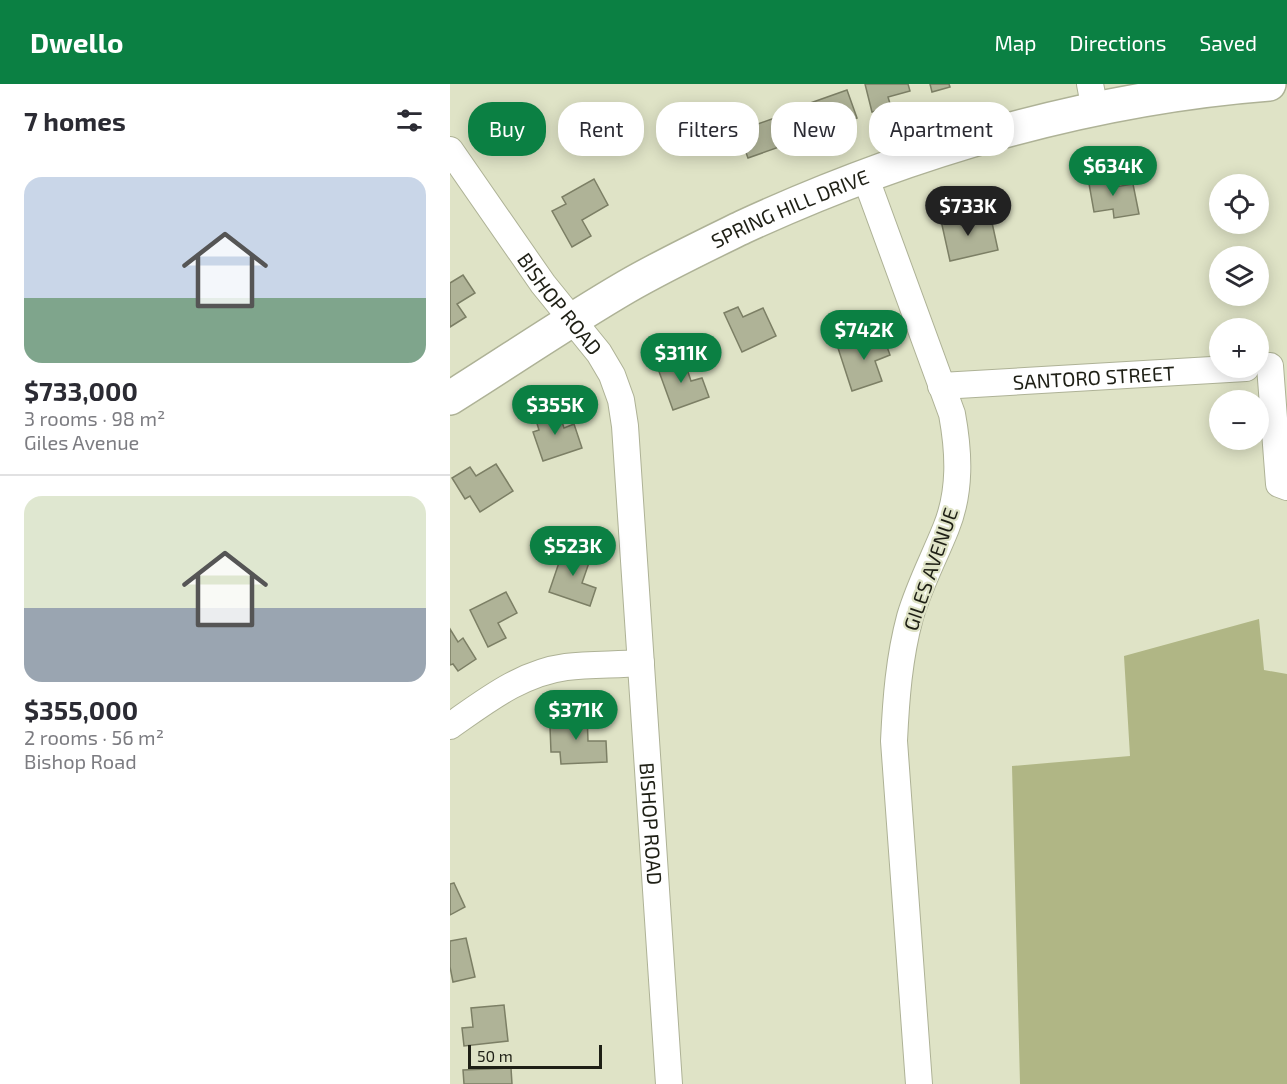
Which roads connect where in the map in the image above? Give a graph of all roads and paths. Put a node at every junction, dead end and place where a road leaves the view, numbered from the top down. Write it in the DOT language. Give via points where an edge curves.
graph roads {
  1 [pos="1269,84"];
  2 [pos="1093,97"];
  3 [pos="450,150"];
  4 [pos="865,176"];
  5 [pos="573,320"];
  6 [pos="1209,370"];
  7 [pos="1267,378"];
  8 [pos="942,386"];
  9 [pos="450,398"];
  10 [pos="1287,487"];
  11 [pos="640,663"];
  12 [pos="450,726"];
  13 [pos="669,1084"];
  14 [pos="919,1084"];
  1 -- 2 [label="main road, SPRING HILL DRIVE" via="1179,95"];
  2 -- 4 [label="main road, SPRING HILL DRIVE" via="1016,128"];
  3 -- 5 [label="street, BISHOP ROAD" via="543,284"];
  4 -- 5 [label="main road, SPRING HILL DRIVE" via="704,246"];
  4 -- 8 [label="street, GILES AVENUE"];
  5 -- 9 [label="main road, SPRING HILL DRIVE"];
  5 -- 11 [label="street, BISHOP ROAD" via="599,353 621,400"];
  6 -- 8 [label="street, SANTORO STREET"];
  7 -- 10 [label="street" via="1279,484"];
  8 -- 14 [label="street, GILES AVENUE" via="955,433 958,472 954,501 910,616 901,657 894,730"];
  11 -- 12 [label="street" via="540,672 496,693"];
  11 -- 13 [label="street, BISHOP ROAD"];
}
